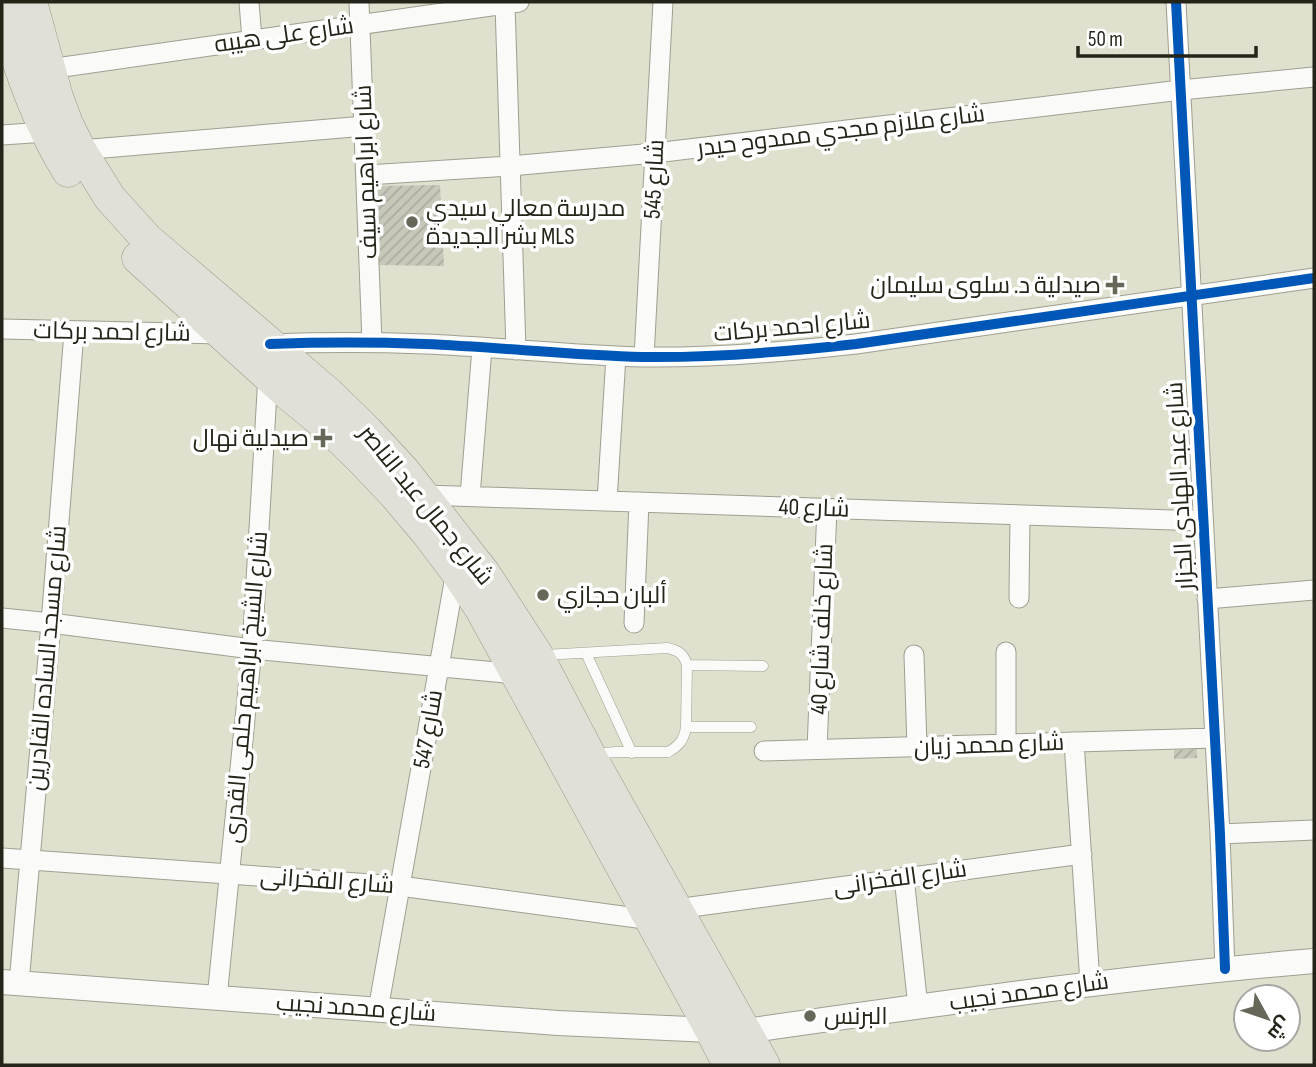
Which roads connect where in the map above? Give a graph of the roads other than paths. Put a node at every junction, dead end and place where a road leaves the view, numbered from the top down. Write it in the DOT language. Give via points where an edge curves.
graph roads {
  1 [pos="31,2"];
  2 [pos="250,2"];
  3 [pos="359,2"];
  4 [pos="663,2"];
  5 [pos="1176,2"];
  6 [pos="512,3"];
  7 [pos="2,4"];
  8 [pos="361,24"];
  9 [pos="252,40"];
  10 [pos="49,69"];
  11 [pos="1314,77"];
  12 [pos="1181,90"];
  13 [pos="365,126"];
  14 [pos="46,132"];
  15 [pos="2,135"];
  16 [pos="80,150"];
  17 [pos="655,153"];
  18 [pos="510,166"];
  19 [pos="367,175"];
  20 [pos="1314,278"];
  21 [pos="1192,296"];
  22 [pos="2,329"];
  23 [pos="74,332"];
  24 [pos="222,334"];
  25 [pos="372,342"];
  26 [pos="270,344"];
  27 [pos="482,348"];
  28 [pos="516,350"];
  29 [pos="616,356"];
  30 [pos="644,357"];
  31 [pos="268,376"];
  32 [pos="424,495"];
  33 [pos="470,496"];
  34 [pos="607,500"];
  35 [pos="639,502"];
  36 [pos="827,508"];
  37 [pos="1020,515"];
  38 [pos="1203,521"];
  39 [pos="456,571"];
  40 [pos="1314,590"];
  41 [pos="1019,598"];
  42 [pos="1207,599"];
  43 [pos="2,618"];
  44 [pos="51,622"];
  45 [pos="634,623"];
  46 [pos="252,649"];
  47 [pos="1006,652"];
  48 [pos="586,653"];
  49 [pos="914,655"];
  50 [pos="527,665"];
  51 [pos="687,665"];
  52 [pos="763,666"];
  53 [pos="439,667"];
  54 [pos="686,727"];
  55 [pos="751,727"];
  56 [pos="1214,738"];
  57 [pos="1074,742"];
  58 [pos="1006,744"];
  59 [pos="917,747"];
  60 [pos="817,749"];
  61 [pos="764,751"];
  62 [pos="632,752"];
  63 [pos="589,754"];
  64 [pos="1314,830"];
  65 [pos="1220,834"];
  66 [pos="1083,854"];
  67 [pos="2,858"];
  68 [pos="30,860"];
  69 [pos="229,874"];
  70 [pos="904,877"];
  71 [pos="400,886"];
  72 [pos="664,915"];
  73 [pos="1314,961"];
  74 [pos="1225,969"];
  75 [pos="10,983"];
  76 [pos="1090,983"];
  77 [pos="217,998"];
  78 [pos="918,1006"];
  79 [pos="378,1010"];
  80 [pos="711,1030"];
  81 [pos="745,1031"];
  82 [pos="729,1065"];
  83 [pos="764,1065"];
  1 -- 10 [label="main road, شارع جمال عبد الناصر"];
  2 -- 9 [label="street"];
  3 -- 8 [label="street, شارع ابراهيم سيف"];
  4 -- 17 [label="street, شارع 545"];
  5 -- 12 [label="street, شارع عبد الهادى الجزار"];
  6 -- 8 [label="street, شارع على هيبه"];
  6 -- 18 [label="street"];
  7 -- 14 [label="main road, شارع جمال عبد الناصر"];
  8 -- 9 [label="street, شارع على هيبه"];
  8 -- 13 [label="street, شارع ابراهيم سيف"];
  9 -- 10 [label="street, شارع على هيبه"];
  10 -- 16 [label="main road, شارع جمال عبد الناصر"];
  11 -- 12 [label="street, شارع ملازم مجدي ممدوح حيدر"];
  12 -- 17 [label="street, شارع ملازم مجدي ممدوح حيدر"];
  12 -- 21 [label="street, شارع عبد الهادى الجزار"];
  13 -- 16 [label="street"];
  13 -- 19 [label="street, شارع ابراهيم سيف"];
  14 -- 15 [label="street"];
  14 -- 24 [label="main road, شارع جمال عبد الناصر" via="78,187 117,237"];
  16 -- 26 [label="main road, شارع جمال عبد الناصر" via="110,198 147,239"];
  17 -- 18 [label="street, شارع ملازم مجدي ممدوح حيدر"];
  17 -- 30 [label="street, شارع 545"];
  18 -- 19 [label="street, شارع ملازم مجدي ممدوح حيدر"];
  18 -- 28 [label="street"];
  19 -- 25 [label="street, شارع ابراهيم سيف"];
  20 -- 21 [label="street, شارع احمد بركات"];
  21 -- 30 [label="street, شارع احمد بركات" via="856,344"];
  21 -- 38 [label="street, شارع عبد الهادى الجزار"];
  22 -- 23 [label="street, شارع احمد بركات"];
  23 -- 24 [label="street, شارع احمد بركات"];
  23 -- 44 [label="street, شارع مسجد الساده القادرين"];
  24 -- 31 [label="main road, شارع جمال عبد الناصر"];
  25 -- 26 [label="street, شارع احمد بركات"];
  25 -- 27 [label="street, شارع احمد بركات"];
  26 -- 32 [label="main road, شارع جمال عبد الناصر" via="367,431"];
  27 -- 28 [label="street, شارع احمد بركات"];
  27 -- 33 [label="street"];
  28 -- 29 [label="street, شارع احمد بركات"];
  29 -- 30 [label="street, شارع احمد بركات"];
  29 -- 34 [label="street"];
  31 -- 39 [label="main road, شارع جمال عبد الناصر" via="362,460"];
  31 -- 46 [label="street, شارع الشيخ ابراهيم حلمى القدرى"];
  32 -- 33 [label="street, شارع 40"];
  32 -- 50 [label="main road, شارع جمال عبد الناصر" via="484,573"];
  33 -- 34 [label="street, شارع 40"];
  34 -- 35 [label="street, شارع 40"];
  35 -- 36 [label="street, شارع 40"];
  35 -- 45 [label="street"];
  36 -- 37 [label="street, شارع 40"];
  36 -- 60 [label="street, شارع خلف شارع 40"];
  37 -- 38 [label="street, شارع 40"];
  37 -- 41 [label="street"];
  38 -- 42 [label="street, شارع عبد الهادى الجزار"];
  39 -- 50 [label="main road, شارع جمال عبد الناصر"];
  39 -- 53 [label="street, شارع 547"];
  40 -- 42 [label="street"];
  42 -- 56 [label="street, شارع عبد الهادى الجزار"];
  43 -- 44 [label="street"];
  44 -- 46 [label="street"];
  44 -- 68 [label="street, شارع مسجد الساده القادرين"];
  46 -- 53 [label="street"];
  46 -- 69 [label="street, شارع الشيخ ابراهيم حلمى القدرى"];
  47 -- 58 [label="street"];
  48 -- 50 [label="lane"];
  48 -- 51 [label="lane" via="667,648 678,651"];
  48 -- 62 [label="lane"];
  49 -- 59 [label="street"];
  50 -- 53 [label="street"];
  50 -- 63 [label="main road, شارع جمال عبد الناصر"];
  50 -- 72 [label="main road, شارع جمال عبد الناصر"];
  51 -- 52 [label="lane"];
  51 -- 54 [label="lane"];
  53 -- 71 [label="street, شارع 547"];
  54 -- 55 [label="lane"];
  54 -- 62 [label="lane" via="681,743 668,752"];
  56 -- 57 [label="street, شارع محمد زيان"];
  56 -- 65 [label="street, شارع عبد الهادى الجزار"];
  57 -- 58 [label="street, شارع محمد زيان"];
  57 -- 66 [label="street"];
  58 -- 59 [label="street, شارع محمد زيان"];
  59 -- 60 [label="street, شارع محمد زيان"];
  60 -- 61 [label="street, شارع محمد زيان"];
  62 -- 63 [label="lane"];
  63 -- 72 [label="main road, شارع جمال عبد الناصر"];
  64 -- 65 [label="street"];
  65 -- 74 [label="street, شارع عبد الهادى الجزار"];
  66 -- 70 [label="street, شارع الفخرانى"];
  66 -- 76 [label="street"];
  67 -- 68 [label="street, شارع الفخرانى"];
  68 -- 69 [label="street, شارع الفخرانى"];
  68 -- 75 [label="street, شارع مسجد الساده القادرين"];
  69 -- 71 [label="street, شارع الفخرانى"];
  69 -- 77 [label="street, شارع الشيخ ابراهيم حلمى القدرى"];
  70 -- 72 [label="street, شارع الفخرانى"];
  70 -- 78 [label="street"];
  71 -- 72 [label="street, شارع الفخرانى"];
  71 -- 79 [label="street, شارع 547"];
  72 -- 80 [label="main road, شارع جمال عبد الناصر"];
  72 -- 81 [label="main road, شارع جمال عبد الناصر"];
  73 -- 74 [label="street, شارع محمد نجيب"];
  74 -- 76 [label="street, شارع محمد نجيب"];
  75 -- 77 [label="street, شارع محمد نجيب"];
  76 -- 78 [label="street, شارع محمد نجيب"];
  77 -- 79 [label="street, شارع محمد نجيب"];
  78 -- 81 [label="street, شارع محمد نجيب"];
  79 -- 80 [label="street, شارع محمد نجيب"];
  80 -- 82 [label="main road, شارع جمال عبد الناصر"];
  81 -- 83 [label="main road, شارع جمال عبد الناصر"];
}
